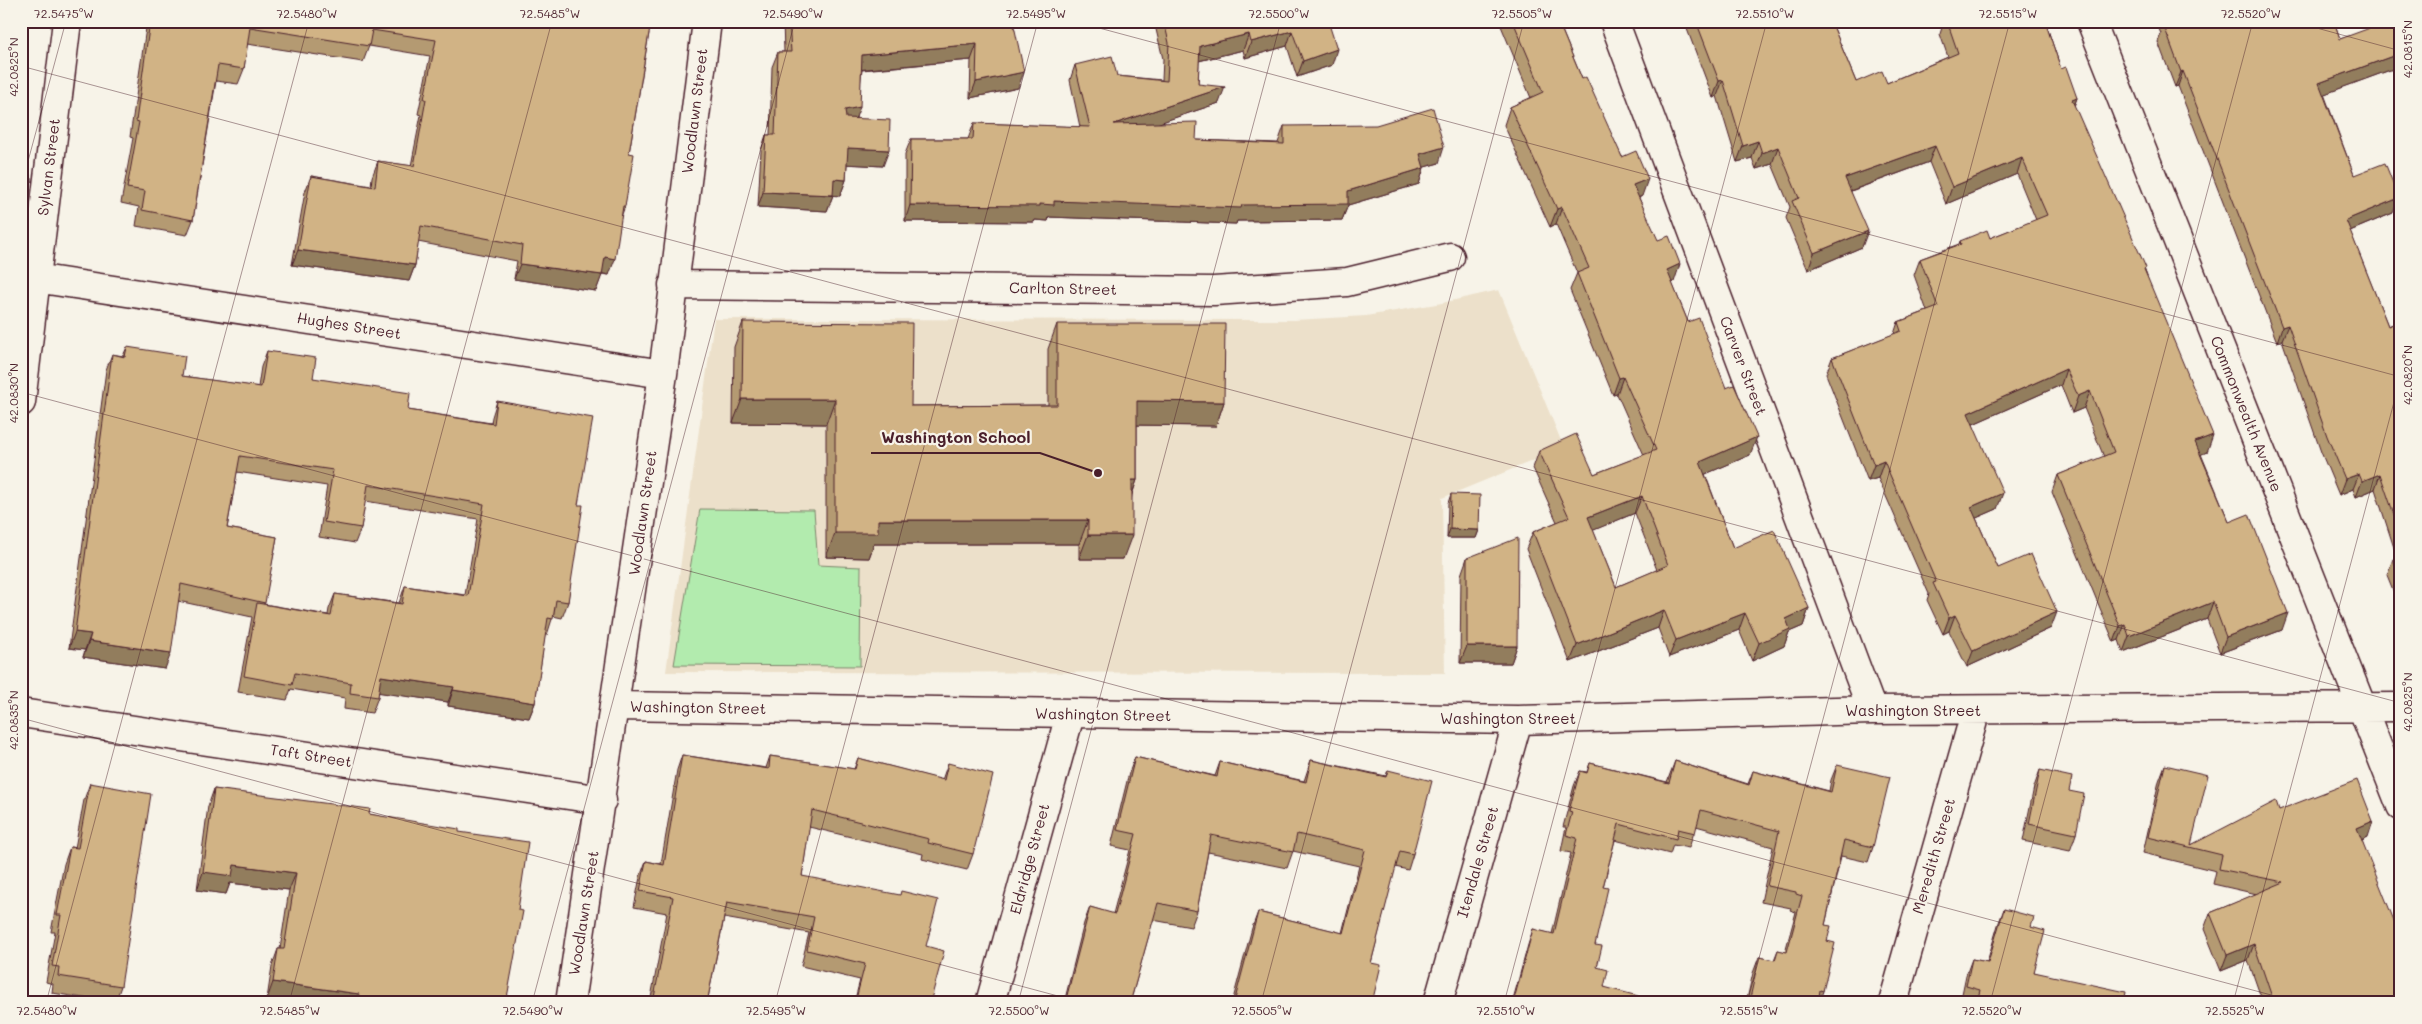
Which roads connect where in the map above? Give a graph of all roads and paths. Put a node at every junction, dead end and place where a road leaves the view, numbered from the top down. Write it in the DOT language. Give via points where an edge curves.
graph roads {
  1 [pos="67,21"];
  2 [pos="706,21"];
  3 [pos="1614,21"];
  4 [pos="2091,21"];
  5 [pos="1450,257"];
  6 [pos="36,278"];
  7 [pos="673,285"];
  8 [pos="663,374"];
  9 [pos="21,402"];
  10 [pos="616,706"];
  11 [pos="2362,707"];
  12 [pos="2401,707"];
  13 [pos="1872,710"];
  14 [pos="1976,710"];
  15 [pos="21,713"];
  16 [pos="1070,715"];
  17 [pos="1518,720"];
  18 [pos="602,800"];
  19 [pos="2401,806"];
  20 [pos="570,1003"];
  21 [pos="990,1003"];
  22 [pos="1438,1003"];
  23 [pos="1893,1003"];
  1 -- 6 [label="street, Sylvan Street"];
  2 -- 7 [label="street, Woodlawn Street"];
  3 -- 13 [label="street, Carver Street"];
  4 -- 11 [label="street, Commonwealth Avenue"];
  5 -- 7 [label="street, Carlton Street" via="1347,282 1214,291"];
  6 -- 8 [label="street, Hughes Street"];
  6 -- 9 [label="street, Sylvan Street"];
  7 -- 8 [label="street, Woodlawn Street"];
  8 -- 10 [label="street, Woodlawn Street"];
  10 -- 16 [label="street, Washington Street"];
  10 -- 18 [label="street, Woodlawn Street"];
  11 -- 12 [label="street, Washington Street"];
  11 -- 14 [label="street, Washington Street"];
  11 -- 19 [label="street, Commonwealth Avenue"];
  13 -- 14 [label="street, Washington Street"];
  13 -- 17 [label="street, Washington Street"];
  14 -- 23 [label="street, Meredith Street"];
  15 -- 18 [label="street, Taft Street"];
  16 -- 17 [label="street, Washington Street"];
  16 -- 21 [label="street, Eldridge Street"];
  17 -- 22 [label="street, Itendale Street"];
  18 -- 20 [label="street, Woodlawn Street"];
}
